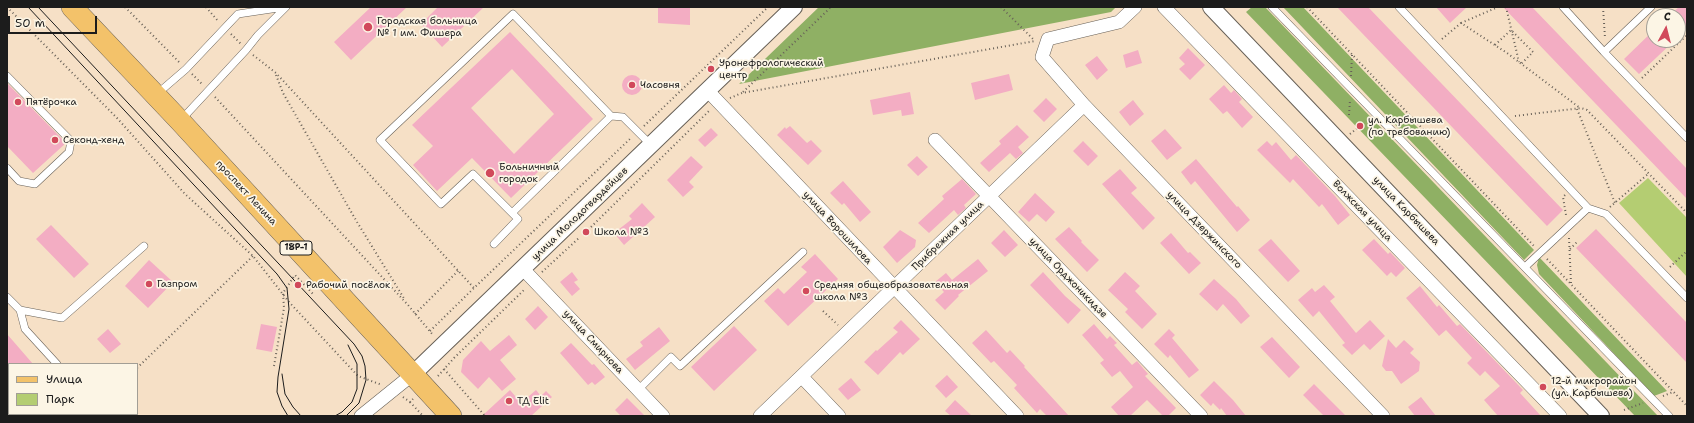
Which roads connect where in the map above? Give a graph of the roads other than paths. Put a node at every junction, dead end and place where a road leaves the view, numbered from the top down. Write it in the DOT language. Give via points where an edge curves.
graph roads {
  1 [pos="72,7"];
  2 [pos="286,7"];
  3 [pos="794,7"];
  4 [pos="1135,7"];
  5 [pos="1164,7"];
  6 [pos="1211,7"];
  7 [pos="1272,7"];
  8 [pos="1563,7"];
  9 [pos="1651,7"];
  10 [pos="1403,9"];
  11 [pos="1605,51"];
  12 [pos="7,76"];
  13 [pos="155,96"];
  14 [pos="713,97"];
  15 [pos="1084,105"];
  16 [pos="611,116"];
  17 [pos="180,121"];
  18 [pos="1687,138"];
  19 [pos="934,140"];
  20 [pos="651,145"];
  21 [pos="7,168"];
  22 [pos="989,196"];
  23 [pos="1588,208"];
  24 [pos="512,213"];
  25 [pos="494,244"];
  26 [pos="144,246"];
  27 [pos="803,252"];
  28 [pos="1525,267"];
  29 [pos="529,274"];
  30 [pos="894,288"];
  31 [pos="7,297"];
  32 [pos="1687,298"];
  33 [pos="20,310"];
  34 [pos="56,363"];
  35 [pos="413,374"];
  36 [pos="802,377"];
  37 [pos="638,390"];
  38 [pos="361,416"];
  39 [pos="451,416"];
  40 [pos="663,416"];
  41 [pos="760,416"];
  42 [pos="839,416"];
  43 [pos="1017,416"];
  44 [pos="1201,416"];
  45 [pos="1383,416"];
  46 [pos="1560,416"];
  47 [pos="1601,416"];
  48 [pos="1669,416"];
  1 -- 13 [label="main road, проспект Ленина / 18Р-1"];
  2 -- 13 [label="lane" via="238,14 186,69"];
  2 -- 17 [label="lane"];
  3 -- 14 [label="street, улица Молодогвардейцев"];
  4 -- 15 [label="street, улица Дзержинского" via="1119,22 1041,40 1042,57"];
  5 -- 46 [label="street, Волжская улица"];
  6 -- 47 [label="street, улица Карбышева"];
  7 -- 28 [label="lane"];
  8 -- 11 [label="lane"];
  9 -- 11 [label="lane"];
  10 -- 23 [label="lane"];
  11 -- 18 [label="lane"];
  12 -- 21 [label="lane" via="71,141 69,152 35,184 19,181"];
  13 -- 17 [label="main road, проспект Ленина / 18Р-1"];
  14 -- 20 [label="street, улица Молодогвардейцев"];
  14 -- 30 [label="street, улица Ворошилова"];
  15 -- 22 [label="street, Прибрежная улица"];
  15 -- 45 [label="street, улица Дзержинского"];
  16 -- 20 [label="lane" via="623,117"];
  16 -- 24 [label="lane"];
  16 -- 24 [label="lane" via="513,14 380,140 441,204 473,174"];
  17 -- 35 [label="main road, проспект Ленина / 18Р-1"];
  19 -- 22 [label="street, улица Орджоникидзе"];
  20 -- 29 [label="street, улица Молодогвардейцев"];
  22 -- 30 [label="street, Прибрежная улица"];
  22 -- 44 [label="street, улица Орджоникидзе"];
  23 -- 28 [label="lane"];
  23 -- 32 [label="lane" via="1606,214"];
  24 -- 25 [label="lane" via="518,219"];
  26 -- 33 [label="lane" via="62,318"];
  27 -- 37 [label="lane" via="680,366 671,357"];
  28 -- 48 [label="lane"];
  29 -- 35 [label="street, улица Молодогвардейцев"];
  29 -- 37 [label="street, улица Смирнова"];
  30 -- 36 [label="street, Прибрежная улица"];
  30 -- 43 [label="street, улица Ворошилова"];
  31 -- 33 [label="lane"];
  33 -- 34 [label="lane" via="25,329"];
  35 -- 38 [label="street, улица Молодогвардейцев"];
  35 -- 39 [label="main road, проспект Ленина / 18Р-1"];
  36 -- 41 [label="street, Прибрежная улица"];
  36 -- 42 [label="street"];
  37 -- 40 [label="street, улица Смирнова"];
}
